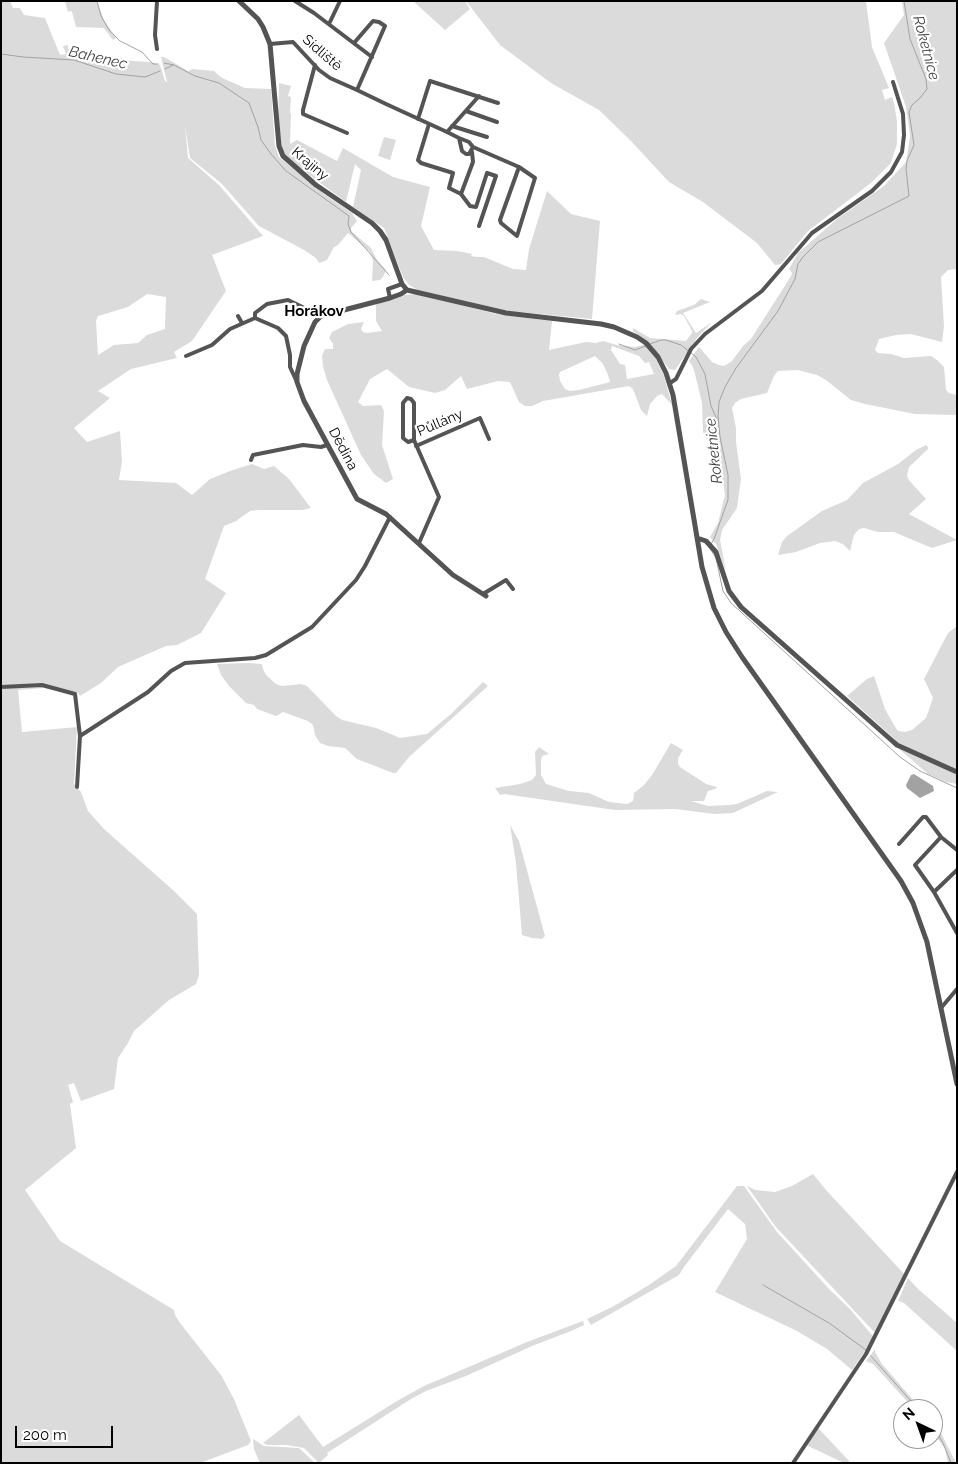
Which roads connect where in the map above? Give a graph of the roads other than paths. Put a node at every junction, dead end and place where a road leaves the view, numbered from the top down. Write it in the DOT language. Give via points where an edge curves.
graph roads {
  1 [pos="157,1"];
  2 [pos="239,1"];
  3 [pos="295,1"];
  4 [pos="340,1"];
  5 [pos="329,24"];
  6 [pos="354,43"];
  7 [pos="270,44"];
  8 [pos="157,49"];
  9 [pos="372,57"];
  10 [pos="315,65"];
  11 [pos="893,82"];
  12 [pos="357,90"];
  13 [pos="479,96"];
  14 [pos="498,103"];
  15 [pos="466,111"];
  16 [pos="418,119"];
  17 [pos="497,122"];
  18 [pos="429,124"];
  19 [pos="452,126"];
  20 [pos="447,132"];
  21 [pos="347,133"];
  22 [pos="487,137"];
  23 [pos="459,138"];
  24 [pos="472,149"];
  25 [pos="519,167"];
  26 [pos="449,188"];
  27 [pos="444,190"];
  28 [pos="461,194"];
  29 [pos="476,207"];
  30 [pos="484,212"];
  31 [pos="479,226"];
  32 [pos="402,284"];
  33 [pos="407,290"];
  34 [pos="390,298"];
  35 [pos="238,316"];
  36 [pos="321,316"];
  37 [pos="255,318"];
  38 [pos="242,323"];
  39 [pos="186,356"];
  40 [pos="297,382"];
  41 [pos="670,383"];
  42 [pos="489,439"];
  43 [pos="414,440"];
  44 [pos="327,445"];
  45 [pos="416,446"];
  46 [pos="252,460"];
  47 [pos="390,518"];
  48 [pos="697,538"];
  49 [pos="419,543"];
  50 [pos="502,575"];
  51 [pos="506,580"];
  52 [pos="513,588"];
  53 [pos="485,595"];
  54 [pos="1,688"];
  55 [pos="80,736"];
  56 [pos="957,772"];
  57 [pos="77,787"];
  58 [pos="941,837"];
  59 [pos="899,844"];
  60 [pos="957,850"];
  61 [pos="957,870"];
  62 [pos="934,892"];
  63 [pos="957,933"];
  64 [pos="957,989"];
  65 [pos="941,1008"];
  66 [pos="957,1084"];
  67 [pos="957,1172"];
  68 [pos="793,1463"];
  1 -- 8 [label="street"];
  2 -- 7 [label="street, Krajiny" via="258,19"];
  3 -- 5 [label="street"];
  4 -- 5 [label="street"];
  5 -- 6 [label="street"];
  6 -- 9 [label="street"];
  6 -- 9 [label="street" via="372,21 383,24 386,27"];
  7 -- 10 [label="street, Sídliště" via="293,42"];
  7 -- 32 [label="street, Krajiny" via="281,153 316,184 380,231"];
  9 -- 12 [label="street"];
  10 -- 12 [label="street, Sídliště" via="330,78"];
  10 -- 21 [label="street" via="303,114"];
  11 -- 41 [label="street" via="903,114 904,135 902,152 891,172 872,191 812,233 762,291 710,330 692,349 676,379"];
  12 -- 16 [label="street, Sídliště"];
  13 -- 14 [label="street"];
  13 -- 15 [label="street"];
  13 -- 16 [label="street" via="430,81"];
  15 -- 17 [label="street"];
  15 -- 19 [label="street"];
  16 -- 18 [label="street, Sídliště"];
  18 -- 20 [label="street, Sídliště"];
  18 -- 26 [label="street" via="418,160 453,174"];
  19 -- 20 [label="street"];
  19 -- 22 [label="street"];
  20 -- 23 [label="street, Sídliště"];
  23 -- 24 [label="street, Sídliště" via="471,143"];
  23 -- 24 [label="street, Sídliště" via="463,152 469,154"];
  24 -- 25 [label="street, Sídliště"];
  24 -- 28 [label="street" via="473,162"];
  25 -- 25 [label="street" via="500,220 517,236 535,178"];
  26 -- 27 [label="street"];
  26 -- 28 [label="street"];
  28 -- 29 [label="street" via="470,206"];
  29 -- 30 [label="street"];
  29 -- 30 [label="street" via="487,173 496,176"];
  30 -- 31 [label="street"];
  32 -- 33 [label="street, Krajiny"];
  32 -- 34 [label="street" via="388,289"];
  33 -- 34 [label="street"];
  33 -- 41 [label="street" via="506,314 601,324 627,332 658,357"];
  34 -- 36 [label="street"];
  35 -- 38 [label="street"];
  36 -- 37 [label="street" via="288,300 267,304 255,313"];
  36 -- 40 [label="street, Dědina" via="304,346"];
  37 -- 38 [label="street"];
  37 -- 40 [label="street" via="278,328 286,336 290,368"];
  38 -- 39 [label="street" via="212,345"];
  40 -- 44 [label="street, Dědina"];
  41 -- 48 [label="street"];
  42 -- 45 [label="street, Půllány" via="480,418"];
  43 -- 43 [label="street, Půllány" via="414,403 409,398 403,402 403,438 408,442"];
  43 -- 45 [label="street, Půllány"];
  44 -- 46 [label="street" via="303,444 253,456"];
  44 -- 47 [label="street, Dědina" via="357,499"];
  45 -- 49 [label="street, Půllány" via="439,498"];
  47 -- 49 [label="street"];
  47 -- 55 [label="street" via="356,580 312,627 266,655 185,663 148,692"];
  48 -- 56 [label="street" via="710,545 720,560 729,591 741,607 897,745"];
  48 -- 65 [label="street" via="709,594 726,632 901,881 913,903 927,942"];
  49 -- 53 [label="street" via="453,575"];
  50 -- 51 [label="street"];
  51 -- 52 [label="street"];
  51 -- 53 [label="street"];
  54 -- 55 [label="street" via="42,685 75,694"];
  55 -- 57 [label="street"];
  58 -- 59 [label="street" via="926,816"];
  58 -- 60 [label="street"];
  58 -- 62 [label="street" via="915,865"];
  61 -- 62 [label="street"];
  62 -- 63 [label="street"];
  64 -- 65 [label="street"];
  65 -- 66 [label="street"];
  67 -- 68 [label="street" via="869,1348"];
}
